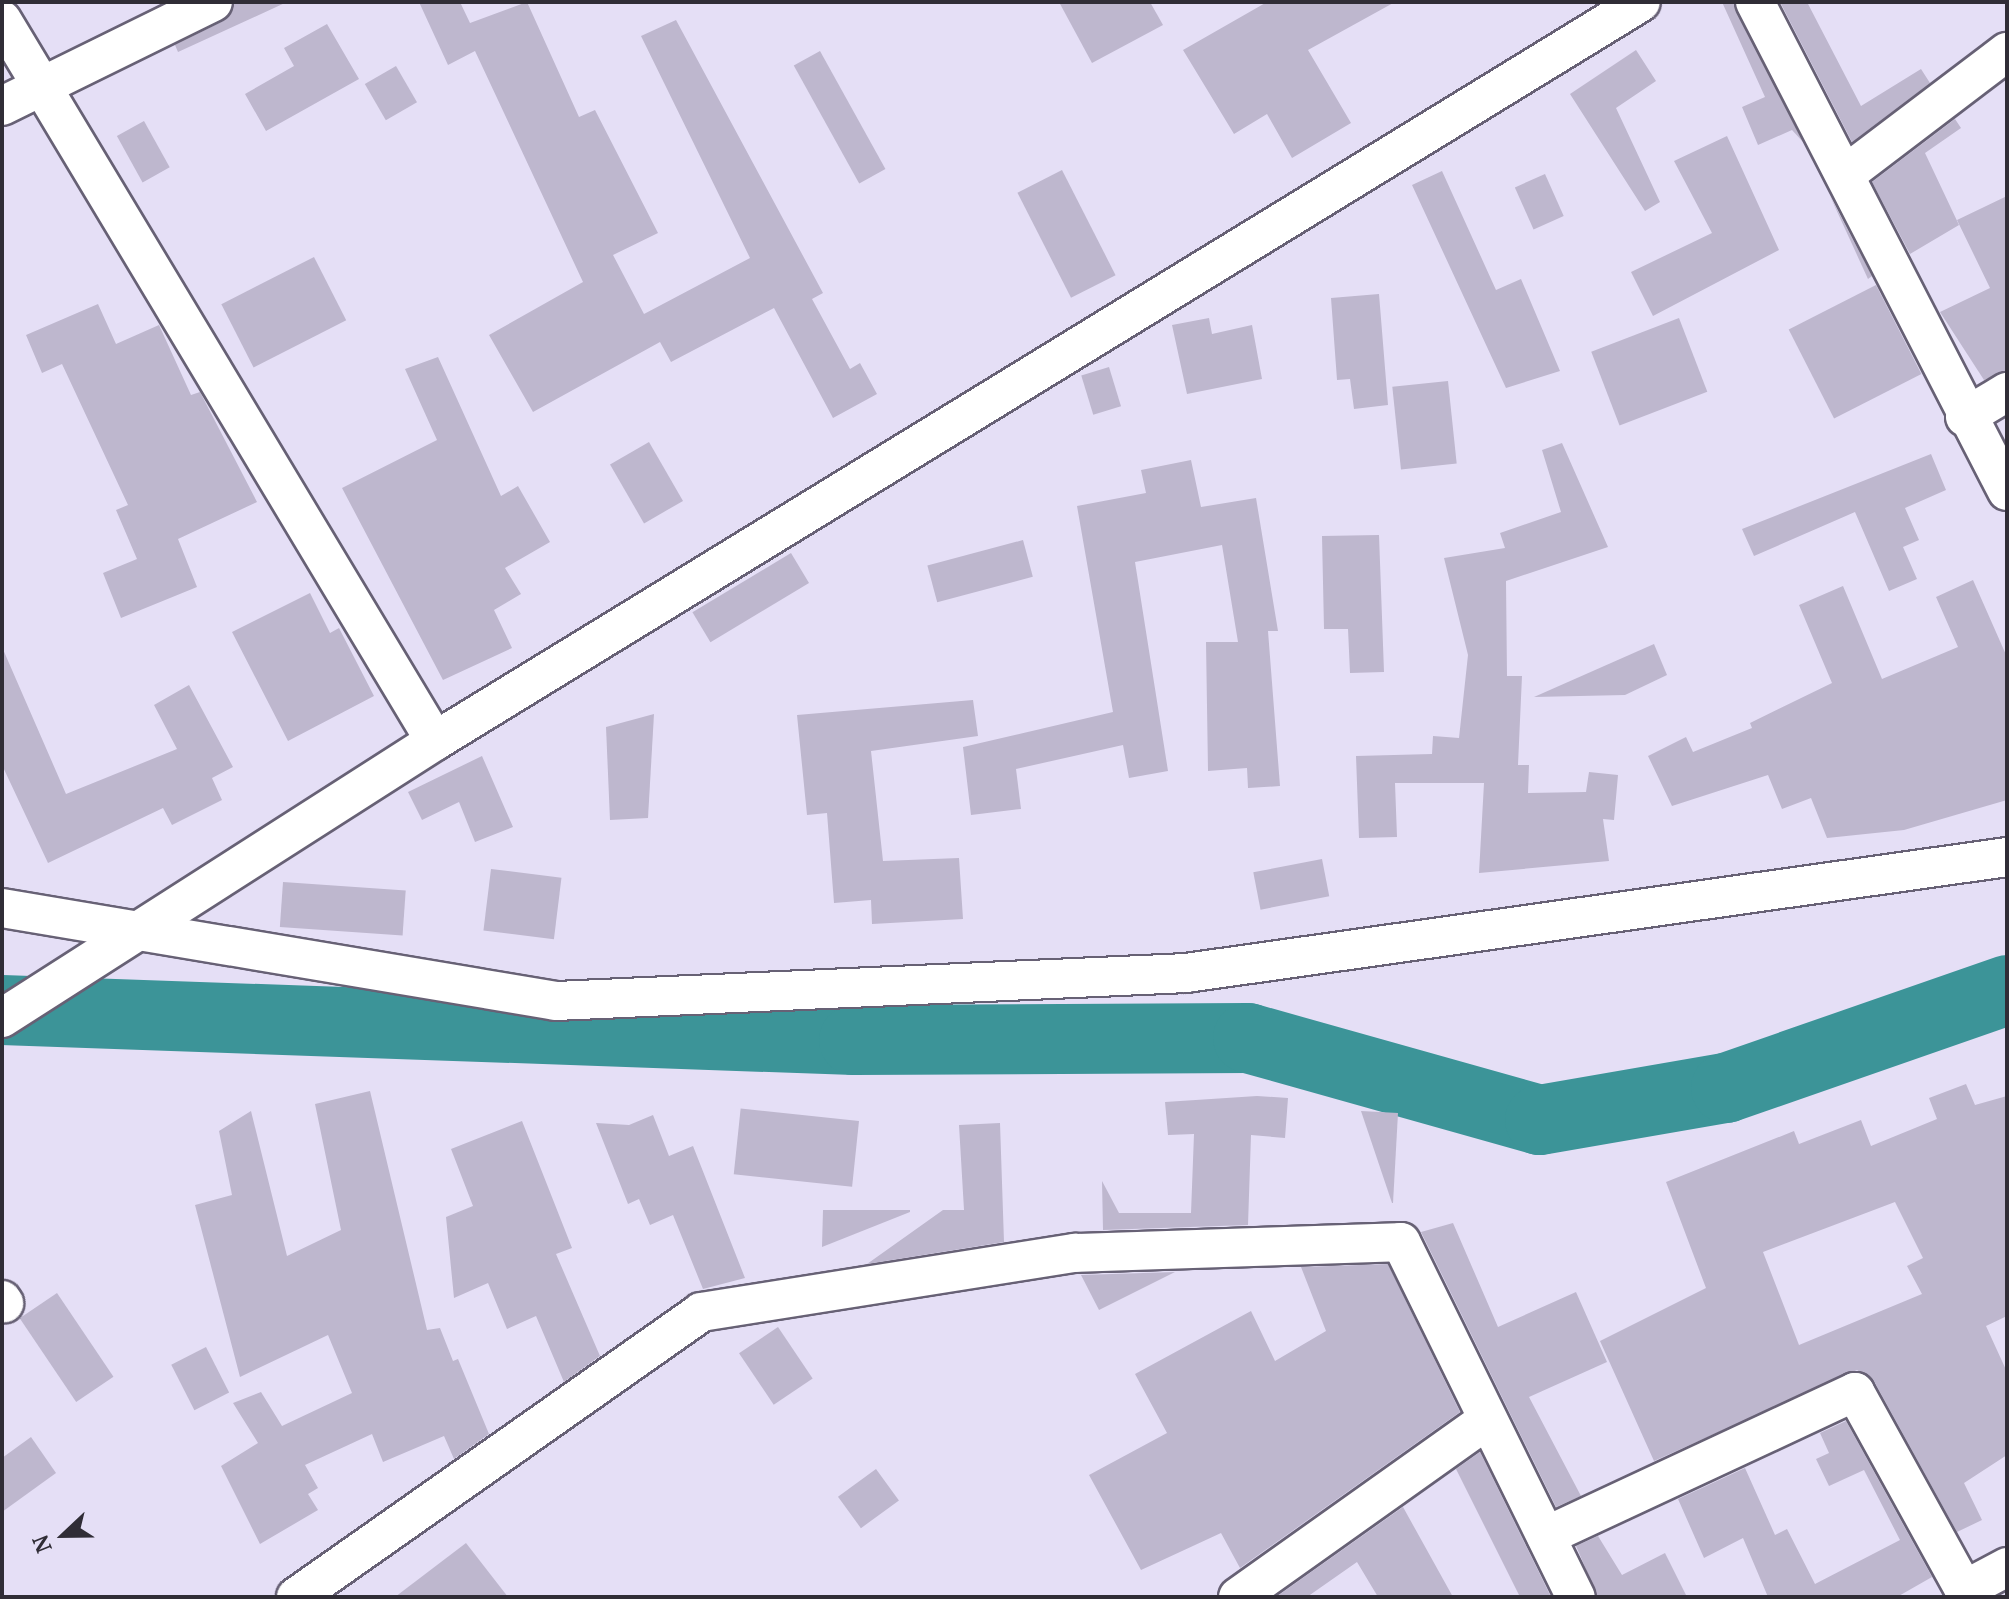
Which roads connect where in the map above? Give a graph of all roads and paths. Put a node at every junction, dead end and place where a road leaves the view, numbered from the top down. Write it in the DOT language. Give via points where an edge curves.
graph roads {
  1 [pos="213,2"];
  2 [pos="1641,2"];
  3 [pos="1755,2"];
  4 [pos="2,20"];
  5 [pos="2007,52"];
  6 [pos="42,86"];
  7 [pos="2,106"];
  8 [pos="1846,174"];
  9 [pos="2007,392"];
  10 [pos="1965,417"];
  11 [pos="2007,491"];
  12 [pos="435,741"];
  13 [pos="2007,857"];
  14 [pos="2,908"];
  15 [pos="138,926"];
  16 [pos="2,1018"];
  17 [pos="1484,1422"];
  18 [pos="1546,1536"];
  19 [pos="2007,1567"];
  20 [pos="1966,1594"];
  21 [pos="296,1597"];
  22 [pos="1238,1597"];
  23 [pos="1576,1597"];
  1 -- 6 [label="street"];
  2 -- 12 [label="street"];
  3 -- 8 [label="street"];
  4 -- 6 [label="street"];
  5 -- 8 [label="street"];
  6 -- 7 [label="street"];
  6 -- 12 [label="street"];
  8 -- 10 [label="street"];
  9 -- 10 [label="street"];
  10 -- 11 [label="street"];
  12 -- 15 [label="street"];
  13 -- 15 [label="street" via="1186,973 556,1001"];
  14 -- 15 [label="street"];
  15 -- 16 [label="street"];
  17 -- 18 [label="street"];
  17 -- 21 [label="street" via="1401,1242 1075,1253 701,1312"];
  17 -- 22 [label="street"];
  18 -- 20 [label="street" via="1855,1392"];
  18 -- 23 [label="street"];
  19 -- 20 [label="street"];
}
